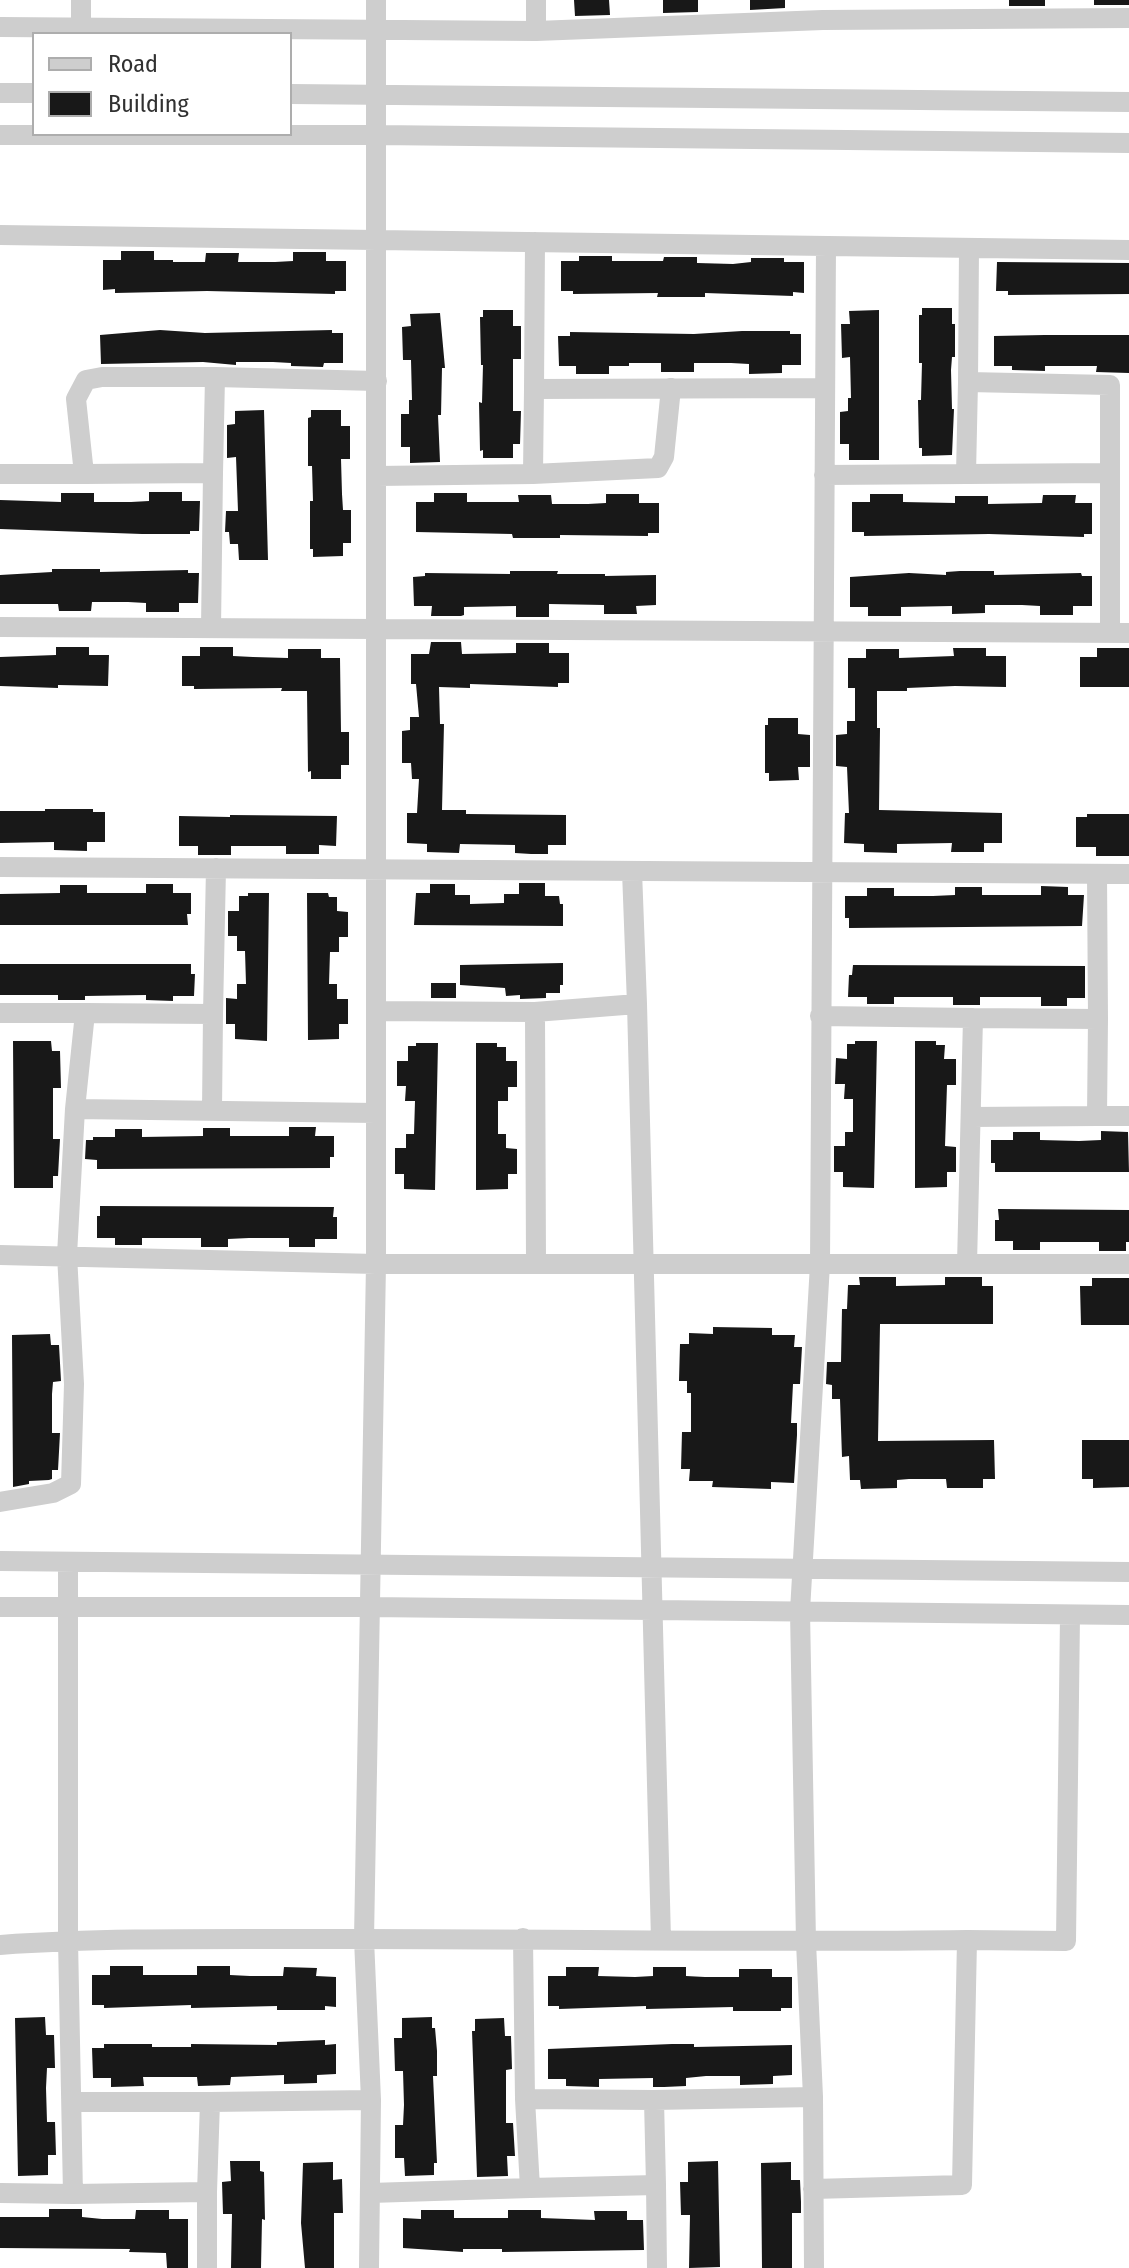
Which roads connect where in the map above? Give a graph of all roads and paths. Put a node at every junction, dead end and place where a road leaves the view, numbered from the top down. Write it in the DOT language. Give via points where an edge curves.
graph roads {
  1 [pos="81,0"];
  2 [pos="376,0"];
  3 [pos="536,0"];
  4 [pos="823,10"];
  5 [pos="969,10"];
  6 [pos="1129,18"];
  7 [pos="0,27"];
  8 [pos="81,27"];
  9 [pos="375,29"];
  10 [pos="536,31"];
  11 [pos="0,93"];
  12 [pos="32,93"];
  13 [pos="292,94"];
  14 [pos="376,94"];
  15 [pos="1129,102"];
  16 [pos="0,135"];
  17 [pos="32,135"];
  18 [pos="292,135"];
  19 [pos="377,135"];
  20 [pos="1129,143"];
  21 [pos="0,235"];
  22 [pos="377,240"];
  23 [pos="535,242"];
  24 [pos="826,246"];
  25 [pos="969,248"];
  26 [pos="1129,250"];
  27 [pos="215,377"];
  28 [pos="377,381"];
  29 [pos="968,382"];
  30 [pos="1120,385"];
  31 [pos="671,388"];
  32 [pos="825,388"];
  33 [pos="534,389"];
  34 [pos="213,473"];
  35 [pos="1110,473"];
  36 [pos="0,474"];
  37 [pos="84,474"];
  38 [pos="533,474"];
  39 [pos="966,474"];
  40 [pos="824,475"];
  41 [pos="377,476"];
  42 [pos="0,627"];
  43 [pos="211,628"];
  44 [pos="376,629"];
  45 [pos="822,631"];
  46 [pos="1120,633"];
  47 [pos="0,867"];
  48 [pos="216,868"];
  49 [pos="376,869"];
  50 [pos="632,871"];
  51 [pos="820,872"];
  52 [pos="1097,874"];
  53 [pos="1129,874"];
  54 [pos="637,1004"];
  55 [pos="376,1011"];
  56 [pos="535,1012"];
  57 [pos="0,1013"];
  58 [pos="85,1013"];
  59 [pos="213,1014"];
  60 [pos="820,1016"];
  61 [pos="973,1018"];
  62 [pos="1098,1019"];
  63 [pos="75,1109"];
  64 [pos="212,1110"];
  65 [pos="376,1113"];
  66 [pos="1097,1116"];
  67 [pos="1129,1116"];
  68 [pos="971,1117"];
  69 [pos="0,1255"];
  70 [pos="67,1255"];
  71 [pos="376,1264"];
  72 [pos="536,1264"];
  73 [pos="645,1264"];
  74 [pos="820,1264"];
  75 [pos="967,1264"];
  76 [pos="1129,1264"];
  77 [pos="0,1502"];
  78 [pos="0,1561"];
  79 [pos="68,1562"];
  80 [pos="369,1565"];
  81 [pos="652,1567"];
  82 [pos="803,1569"];
  83 [pos="1129,1572"];
  84 [pos="0,1607"];
  85 [pos="69,1607"];
  86 [pos="368,1607"];
  87 [pos="653,1610"];
  88 [pos="800,1611"];
  89 [pos="1070,1615"];
  90 [pos="1129,1615"];
  91 [pos="523,1938"];
  92 [pos="364,1939"];
  93 [pos="68,1940"];
  94 [pos="661,1940"];
  95 [pos="967,1940"];
  96 [pos="806,1942"];
  97 [pos="0,1945"];
  98 [pos="813,2097"];
  99 [pos="525,2099"];
  100 [pos="371,2100"];
  101 [pos="654,2100"];
  102 [pos="73,2102"];
  103 [pos="210,2102"];
  104 [pos="656,2185"];
  105 [pos="530,2188"];
  106 [pos="813,2189"];
  107 [pos="207,2192"];
  108 [pos="0,2193"];
  109 [pos="370,2193"];
  110 [pos="73,2194"];
  111 [pos="207,2268"];
  112 [pos="369,2268"];
  113 [pos="657,2268"];
  114 [pos="814,2268"];
  1 -- 8 [label="street"];
  2 -- 9 [label="street"];
  3 -- 10 [label="street"];
  4 -- 5 [label="street"];
  4 -- 10 [label="street"];
  5 -- 6 [label="street"];
  7 -- 8 [label="street"];
  8 -- 9 [label="street"];
  9 -- 10 [label="street"];
  9 -- 14 [label="street"];
  11 -- 12 [label="street"];
  13 -- 14 [label="street"];
  14 -- 15 [label="street"];
  14 -- 19 [label="street"];
  16 -- 17 [label="street"];
  18 -- 19 [label="street"];
  19 -- 20 [label="street"];
  19 -- 22 [label="street"];
  21 -- 22 [label="street"];
  22 -- 23 [label="street"];
  22 -- 28 [label="street"];
  23 -- 24 [label="street"];
  23 -- 33 [label="street"];
  24 -- 25 [label="street"];
  24 -- 32 [label="street"];
  25 -- 26 [label="street"];
  25 -- 29 [label="street"];
  27 -- 28 [label="street"];
  27 -- 34 [label="street"];
  27 -- 37 [label="street" via="86,380 76,399"];
  28 -- 41 [label="street"];
  29 -- 30 [label="street"];
  29 -- 39 [label="street"];
  30 -- 35 [label="street"];
  31 -- 32 [label="street"];
  31 -- 33 [label="street"];
  31 -- 38 [label="street" via="664,457 658,468"];
  32 -- 40 [label="street"];
  33 -- 38 [label="street"];
  34 -- 37 [label="street"];
  34 -- 43 [label="street"];
  35 -- 39 [label="street"];
  35 -- 46 [label="street"];
  36 -- 37 [label="street"];
  38 -- 41 [label="street"];
  39 -- 40 [label="street"];
  40 -- 45 [label="street"];
  41 -- 44 [label="street"];
  42 -- 43 [label="street"];
  43 -- 44 [label="street"];
  44 -- 45 [label="street"];
  44 -- 49 [label="street"];
  45 -- 46 [label="street"];
  45 -- 51 [label="street"];
  47 -- 48 [label="street"];
  48 -- 49 [label="street"];
  48 -- 59 [label="street"];
  49 -- 50 [label="street"];
  49 -- 55 [label="street"];
  50 -- 51 [label="street"];
  50 -- 54 [label="street"];
  51 -- 52 [label="street"];
  51 -- 60 [label="street"];
  52 -- 53 [label="street"];
  52 -- 62 [label="street"];
  54 -- 56 [label="street"];
  54 -- 73 [label="street"];
  55 -- 56 [label="street"];
  55 -- 65 [label="street"];
  56 -- 72 [label="street"];
  57 -- 58 [label="street"];
  58 -- 59 [label="street"];
  58 -- 63 [label="street"];
  59 -- 64 [label="street"];
  60 -- 61 [label="street"];
  60 -- 74 [label="street"];
  61 -- 62 [label="street"];
  61 -- 68 [label="street"];
  62 -- 66 [label="street"];
  63 -- 64 [label="street"];
  63 -- 70 [label="street"];
  64 -- 65 [label="street"];
  65 -- 71 [label="street"];
  66 -- 67 [label="street"];
  66 -- 68 [label="street"];
  68 -- 75 [label="street"];
  69 -- 70 [label="street"];
  70 -- 71 [label="street"];
  70 -- 77 [label="street" via="74,1384 71,1484 53,1493"];
  71 -- 72 [label="street"];
  71 -- 80 [label="street"];
  72 -- 73 [label="street"];
  73 -- 74 [label="street"];
  73 -- 81 [label="street"];
  74 -- 75 [label="street"];
  74 -- 82 [label="street"];
  75 -- 76 [label="street"];
  78 -- 79 [label="street"];
  79 -- 80 [label="street"];
  79 -- 85 [label="street"];
  80 -- 81 [label="street"];
  80 -- 86 [label="street"];
  81 -- 82 [label="street"];
  81 -- 87 [label="street"];
  82 -- 83 [label="street"];
  82 -- 88 [label="street"];
  84 -- 85 [label="street"];
  85 -- 86 [label="street"];
  85 -- 93 [label="street"];
  86 -- 87 [label="street"];
  86 -- 92 [label="street"];
  87 -- 88 [label="street"];
  87 -- 94 [label="street"];
  88 -- 89 [label="street"];
  88 -- 96 [label="street"];
  89 -- 90 [label="street"];
  89 -- 95 [label="street" via="1066,1941"];
  91 -- 92 [label="street"];
  91 -- 94 [label="street"];
  91 -- 99 [label="street"];
  92 -- 93 [label="street"];
  92 -- 100 [label="street"];
  93 -- 97 [label="street"];
  93 -- 102 [label="street"];
  94 -- 96 [label="street"];
  95 -- 96 [label="street"];
  95 -- 106 [label="street" via="962,2185"];
  96 -- 98 [label="street"];
  98 -- 101 [label="street"];
  98 -- 106 [label="street"];
  99 -- 101 [label="street"];
  99 -- 105 [label="street"];
  100 -- 103 [label="street"];
  100 -- 109 [label="street"];
  101 -- 104 [label="street"];
  102 -- 103 [label="street"];
  102 -- 110 [label="street"];
  103 -- 107 [label="street"];
  104 -- 105 [label="street"];
  104 -- 113 [label="street"];
  105 -- 109 [label="street"];
  106 -- 114 [label="street"];
  107 -- 110 [label="street"];
  107 -- 111 [label="street"];
  108 -- 110 [label="street"];
  109 -- 112 [label="street"];
}
